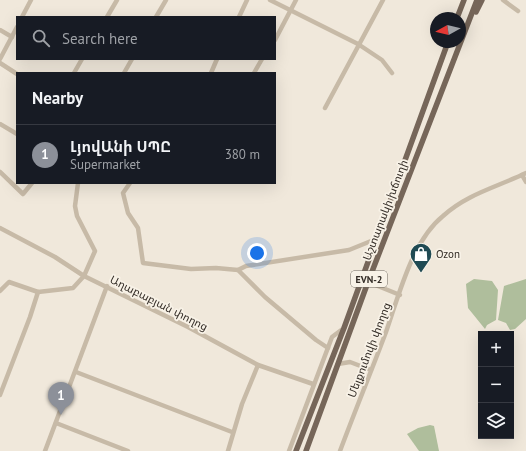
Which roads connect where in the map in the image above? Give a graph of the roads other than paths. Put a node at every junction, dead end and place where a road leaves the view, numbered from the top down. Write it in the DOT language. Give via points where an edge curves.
graph roads {
  1 [pos="31,0"];
  2 [pos="117,0"];
  3 [pos="166,0"];
  4 [pos="247,0"];
  5 [pos="270,0"];
  6 [pos="296,0"];
  7 [pos="383,0"];
  8 [pos="464,0"];
  9 [pos="477,0"];
  10 [pos="482,0"];
  11 [pos="503,0"];
  12 [pos="290,10"];
  13 [pos="518,11"];
  14 [pos="459,12"];
  15 [pos="23,16"];
  16 [pos="108,16"];
  17 [pos="157,16"];
  18 [pos="239,16"];
  19 [pos="16,29"];
  20 [pos="466,29"];
  21 [pos="0,30"];
  22 [pos="466,31"];
  23 [pos="12,37"];
  24 [pos="276,38"];
  25 [pos="358,44"];
  26 [pos="446,48"];
  27 [pos="458,48"];
  28 [pos="0,59"];
  29 [pos="81,60"];
  30 [pos="131,60"];
  31 [pos="217,60"];
  32 [pos="261,60"];
  33 [pos="0,63"];
  34 [pos="75,72"];
  35 [pos="125,72"];
  36 [pos="211,72"];
  37 [pos="255,72"];
  38 [pos="16,73"];
  39 [pos="392,73"];
  40 [pos="426,104"];
  41 [pos="435,107"];
  42 [pos="325,108"];
  43 [pos="0,124"];
  44 [pos="16,133"];
  45 [pos="0,172"];
  46 [pos="524,174"];
  47 [pos="526,182"];
  48 [pos="31,184"];
  49 [pos="78,184"];
  50 [pos="129,184"];
  51 [pos="1,230"];
  52 [pos="376,239"];
  53 [pos="238,270"];
  54 [pos="84,276"];
  55 [pos="368,282"];
  56 [pos="107,286"];
  57 [pos="0,291"];
  58 [pos="38,292"];
  59 [pos="400,295"];
  60 [pos="344,328"];
  61 [pos="328,348"];
  62 [pos="338,364"];
  63 [pos="258,365"];
  64 [pos="371,370"];
  65 [pos="76,372"];
  66 [pos="313,384"];
  67 [pos="0,395"];
  68 [pos="56,423"];
  69 [pos="232,432"];
  70 [pos="45,451"];
  71 [pos="128,451"];
  72 [pos="228,451"];
  73 [pos="289,451"];
  74 [pos="296,451"];
  75 [pos="306,451"];
  76 [pos="340,451"];
  1 -- 15 [label="street"];
  2 -- 16 [label="street"];
  3 -- 17 [label="street"];
  4 -- 18 [label="street"];
  5 -- 12 [label="street"];
  6 -- 12 [label="street"];
  7 -- 25 [label="street"];
  8 -- 14 [label="main road"];
  9 -- 20 [label="main road, Աշտարակի խճուղի / EVN-2"];
  10 -- 22 [label="main road"];
  11 -- 13 [label="street"];
  12 -- 24 [label="street"];
  12 -- 25 [label="street"];
  19 -- 23 [label="street"];
  21 -- 23 [label="street"];
  23 -- 28 [label="street"];
  25 -- 39 [label="street" via="382,60"];
  25 -- 42 [label="street"];
  26 -- 40 [label="main road, Աշտարակի խճուղի / EVN-2"];
  27 -- 41 [label="main road, Աշտարակի խճուղի / EVN-2"];
  29 -- 34 [label="street"];
  30 -- 35 [label="street"];
  31 -- 36 [label="street"];
  32 -- 37 [label="street"];
  33 -- 38 [label="street"];
  40 -- 41 [label="main road"];
  40 -- 52 [label="main road, Աշտարակի խճուղի / EVN-2"];
  41 -- 55 [label="main road, Աշտարակի խճուղի / EVN-2"];
  43 -- 44 [label="street"];
  45 -- 48 [label="street" via="23,194"];
  46 -- 47 [label="street"];
  46 -- 59 [label="street, Մելքումովի փողոց" via="474,194 442,216 421,244"];
  49 -- 54 [label="street" via="75,206 77,216 95,251"];
  50 -- 53 [label="street" via="123,193 128,213 138,228 143,264"];
  51 -- 54 [label="street, Աղաբաբյան փողոց" via="55,257"];
  52 -- 53 [label="street" via="349,250 246,266"];
  52 -- 60 [label="main road, Աշտարակի խճուղի / EVN-2"];
  53 -- 61 [label="street" via="266,297"];
  54 -- 56 [label="street, Աղաբաբյան փողոց"];
  54 -- 58 [label="street" via="73,288"];
  55 -- 59 [label="street"];
  55 -- 62 [label="main road, Աշտարակի խճուղի / EVN-2"];
  56 -- 63 [label="street, Աղաբաբյան փողոց"];
  56 -- 65 [label="street"];
  57 -- 58 [label="street" via="9,282"];
  58 -- 67 [label="street"];
  59 -- 64 [label="street, Մելքումովի փողոց"];
  60 -- 61 [label="street" via="334,335"];
  60 -- 74 [label="main road, Աշտարակի խճուղի / EVN-2"];
  61 -- 66 [label="street"];
  62 -- 64 [label="street" via="350,362"];
  62 -- 75 [label="main road, Աշտարակի խճուղի / EVN-2"];
  63 -- 66 [label="street, Աղաբաբյան փողոց"];
  63 -- 69 [label="street"];
  64 -- 76 [label="street, Մելքումովի փողոց"];
  65 -- 68 [label="street"];
  65 -- 69 [label="street"];
  66 -- 73 [label="street"];
  68 -- 70 [label="street"];
  68 -- 71 [label="street"];
  69 -- 72 [label="street"];
}
